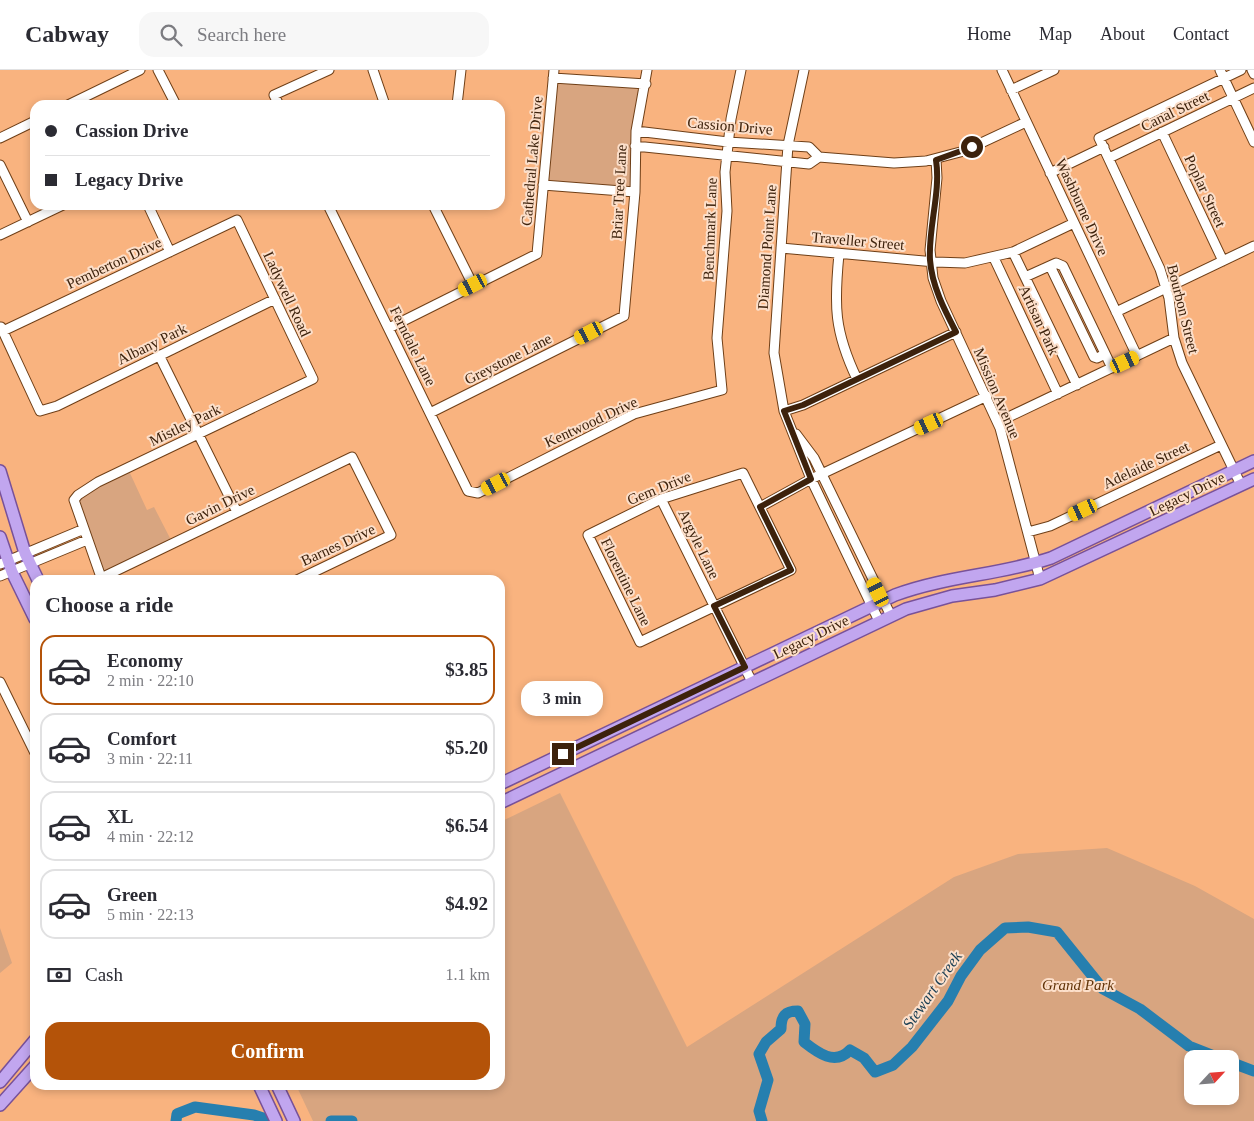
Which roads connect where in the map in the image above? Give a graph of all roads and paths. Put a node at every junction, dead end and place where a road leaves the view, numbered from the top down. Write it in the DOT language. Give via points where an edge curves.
graph roads {
  1 [pos="140,70"];
  2 [pos="158,70"];
  3 [pos="329,70"];
  4 [pos="373,70"];
  5 [pos="461,70"];
  6 [pos="647,70"];
  7 [pos="741,70"];
  8 [pos="804,70"];
  9 [pos="1002,70"];
  10 [pos="1054,70"];
  11 [pos="1241,70"];
  12 [pos="1252,70"];
  13 [pos="554,74"];
  14 [pos="1222,74"];
  15 [pos="1254,74"];
  16 [pos="646,84"];
  17 [pos="1254,88"];
  18 [pos="1011,90"];
  19 [pos="1233,98"];
  20 [pos="78,100"];
  21 [pos="173,100"];
  22 [pos="276,100"];
  23 [pos="383,100"];
  24 [pos="458,100"];
  25 [pos="1026,122"];
  26 [pos="30,123"];
  27 [pos="636,131"];
  28 [pos="1162,132"];
  29 [pos="0,138"];
  30 [pos="1099,138"];
  31 [pos="728,142"];
  32 [pos="1254,142"];
  33 [pos="788,145"];
  34 [pos="636,146"];
  35 [pos="1104,147"];
  36 [pos="728,154"];
  37 [pos="819,157"];
  38 [pos="1109,158"];
  39 [pos="936,160"];
  40 [pos="787,161"];
  41 [pos="0,165"];
  42 [pos="1050,172"];
  43 [pos="544,185"];
  44 [pos="635,192"];
  45 [pos="53,210"];
  46 [pos="150,210"];
  47 [pos="330,210"];
  48 [pos="436,210"];
  49 [pos="237,220"];
  50 [pos="28,222"];
  51 [pos="1074,223"];
  52 [pos="0,235"];
  53 [pos="1254,246"];
  54 [pos="781,248"];
  55 [pos="170,252"];
  56 [pos="1012,252"];
  57 [pos="839,254"];
  58 [pos="994,258"];
  59 [pos="1223,261"];
  60 [pos="930,262"];
  61 [pos="1025,277"];
  62 [pos="473,285"];
  63 [pos="1166,288"];
  64 [pos="275,299"];
  65 [pos="1116,312"];
  66 [pos="624,316"];
  67 [pos="1,328"];
  68 [pos="388,328"];
  69 [pos="956,332"];
  70 [pos="1174,338"];
  71 [pos="159,355"];
  72 [pos="1137,356"];
  73 [pos="1112,368"];
  74 [pos="313,379"];
  75 [pos="857,379"];
  76 [pos="1077,385"];
  77 [pos="722,390"];
  78 [pos="1058,394"];
  79 [pos="987,396"];
  80 [pos="784,411"];
  81 [pos="430,413"];
  82 [pos="998,422"];
  83 [pos="790,426"];
  84 [pos="198,434"];
  85 [pos="1221,445"];
  86 [pos="1254,461"];
  87 [pos="0,471"];
  88 [pos="1234,471"];
  89 [pos="821,474"];
  90 [pos="811,479"];
  91 [pos="1254,479"];
  92 [pos="1241,485"];
  93 [pos="478,493"];
  94 [pos="662,499"];
  95 [pos="760,507"];
  96 [pos="237,512"];
  97 [pos="84,529"];
  98 [pos="1028,532"];
  99 [pos="390,535"];
  100 [pos="588,535"];
  101 [pos="0,537"];
  102 [pos="87,540"];
  103 [pos="28,558"];
  104 [pos="1035,563"];
  105 [pos="7,565"];
  106 [pos="36,575"];
  107 [pos="100,575"];
  108 [pos="109,575"];
  109 [pos="307,575"];
  110 [pos="0,576"];
  111 [pos="1040,579"];
  112 [pos="883,601"];
  113 [pos="714,606"];
  114 [pos="872,606"];
  115 [pos="30,609"];
  116 [pos="891,616"];
  117 [pos="879,621"];
  118 [pos="745,667"];
  119 [pos="0,682"];
  120 [pos="752,682"];
  121 [pos="30,743"];
  122 [pos="550,760"];
  123 [pos="558,775"];
  124 [pos="505,782"];
  125 [pos="505,800"];
  126 [pos="30,1046"];
  127 [pos="30,1071"];
  128 [pos="0,1082"];
  129 [pos="261,1090"];
  130 [pos="279,1090"];
  131 [pos="0,1105"];
  132 [pos="276,1121"];
  133 [pos="294,1121"];
  1 -- 20 [label="street"];
  2 -- 21 [label="street"];
  3 -- 22 [label="street" via="274,95"];
  4 -- 23 [label="street"];
  5 -- 24 [label="street"];
  6 -- 16 [label="street, Briar Tree Lane"];
  7 -- 31 [label="street, Benchmark Lane"];
  8 -- 33 [label="street, Diamond Point Lane"];
  9 -- 18 [label="street, Washburne Drive"];
  10 -- 18 [label="street"];
  11 -- 14 [label="street, Canal Street"];
  12 -- 15 [label="street"];
  13 -- 16 [label="street"];
  13 -- 43 [label="street, Cathedral Lake Drive"];
  14 -- 19 [label="street"];
  14 -- 30 [label="street, Canal Street"];
  16 -- 27 [label="street, Briar Tree Lane"];
  17 -- 19 [label="street, Canal Street"];
  18 -- 25 [label="street, Washburne Drive"];
  19 -- 28 [label="street, Canal Street"];
  19 -- 32 [label="street"];
  25 -- 39 [label="street, Cassion Drive" via="964,151"];
  25 -- 42 [label="street, Washburne Drive"];
  26 -- 29 [label="street"];
  27 -- 31 [label="street, Cassion Drive"];
  27 -- 34 [label="street, Briar Tree Lane"];
  28 -- 38 [label="street, Canal Street"];
  28 -- 59 [label="street, Poplar Street"];
  30 -- 35 [label="street, Bourbon Street"];
  31 -- 33 [label="street, Cassion Drive"];
  31 -- 36 [label="street, Benchmark Lane"];
  33 -- 37 [label="street, Cassion Drive" via="809,147"];
  33 -- 40 [label="street, Diamond Point Lane"];
  34 -- 36 [label="street, Cassion Drive"];
  34 -- 44 [label="street, Briar Tree Lane"];
  35 -- 38 [label="street, Bourbon Street"];
  35 -- 42 [label="street"];
  36 -- 40 [label="street, Cassion Drive"];
  36 -- 77 [label="street, Benchmark Lane" via="717,338"];
  37 -- 39 [label="street, Cassion Drive" via="900,163"];
  37 -- 40 [label="street, Cassion Drive" via="809,164"];
  38 -- 63 [label="street, Bourbon Street" via="1153,250"];
  39 -- 60 [label="street, Mission Avenue"];
  40 -- 54 [label="street, Diamond Point Lane"];
  41 -- 50 [label="street"];
  42 -- 51 [label="street, Washburne Drive"];
  43 -- 44 [label="street"];
  43 -- 62 [label="street, Cathedral Lake Drive" via="537,254"];
  44 -- 66 [label="street, Briar Tree Lane"];
  45 -- 50 [label="street"];
  46 -- 55 [label="street"];
  47 -- 68 [label="street, Ferndale Lane"];
  48 -- 62 [label="street"];
  49 -- 55 [label="street, Pemberton Drive"];
  49 -- 64 [label="street, Ladywell Road"];
  50 -- 52 [label="street"];
  51 -- 56 [label="street, Traveller Street"];
  51 -- 65 [label="street, Washburne Drive"];
  53 -- 59 [label="street"];
  54 -- 57 [label="street, Traveller Street"];
  54 -- 80 [label="street, Diamond Point Lane" via="774,353"];
  55 -- 67 [label="street, Pemberton Drive"];
  56 -- 58 [label="street, Traveller Street"];
  56 -- 61 [label="street, Artisan Park"];
  57 -- 60 [label="street, Traveller Street"];
  57 -- 75 [label="street" via="835,296 837,325 845,354"];
  58 -- 60 [label="street, Traveller Street" via="965,263"];
  58 -- 78 [label="street, Artisan Park"];
  59 -- 63 [label="street"];
  60 -- 69 [label="street, Mission Avenue" via="938,294"];
  61 -- 73 [label="street" via="1056,263 1063,266"];
  61 -- 76 [label="street, Artisan Park"];
  62 -- 68 [label="street"];
  63 -- 65 [label="street"];
  63 -- 70 [label="street, Bourbon Street"];
  64 -- 71 [label="street, Albany Park"];
  64 -- 74 [label="street, Ladywell Road"];
  65 -- 72 [label="street, Washburne Drive"];
  66 -- 81 [label="street, Greystone Lane"];
  67 -- 71 [label="street, Albany Park" via="40,410 57,406"];
  68 -- 81 [label="street, Ferndale Lane"];
  69 -- 75 [label="street"];
  69 -- 79 [label="street, Mission Avenue"];
  70 -- 72 [label="street"];
  70 -- 85 [label="street, Bourbon Street" via="1182,363"];
  71 -- 84 [label="street"];
  72 -- 73 [label="street"];
  73 -- 76 [label="street"];
  74 -- 84 [label="street, Mistley Park"];
  75 -- 80 [label="street"];
  76 -- 78 [label="street"];
  77 -- 93 [label="street, Kentwood Drive" via="634,414"];
  78 -- 82 [label="street"];
  79 -- 82 [label="street, Mission Avenue"];
  79 -- 89 [label="street"];
  80 -- 83 [label="street, Diamond Point Lane"];
  81 -- 93 [label="street, Ferndale Lane" via="468,491"];
  82 -- 98 [label="street, Mission Avenue"];
  83 -- 89 [label="street, Diamond Point Lane" via="814,458"];
  83 -- 90 [label="street, Diamond Point Lane"];
  84 -- 96 [label="street"];
  84 -- 97 [label="street, Mistley Park" via="98,482 74,500"];
  85 -- 88 [label="street, Bourbon Street"];
  85 -- 98 [label="street, Adelaide Street" via="1050,526"];
  86 -- 88 [label="main road, Legacy Drive"];
  87 -- 103 [label="main road"];
  88 -- 92 [label="street, Bourbon Street"];
  88 -- 104 [label="main road, Legacy Drive"];
  89 -- 90 [label="street"];
  89 -- 112 [label="street, Diamond Point Lane"];
  90 -- 95 [label="street"];
  90 -- 114 [label="street, Diamond Point Lane"];
  91 -- 92 [label="main road, Legacy Drive"];
  92 -- 111 [label="main road, Legacy Drive"];
  94 -- 95 [label="street, Gem Drive" via="744,473"];
  94 -- 100 [label="street, Gem Drive"];
  94 -- 113 [label="street, Argyle Lane"];
  95 -- 113 [label="street" via="791,570"];
  96 -- 99 [label="street, Gavin Drive" via="352,457"];
  96 -- 108 [label="street, Gavin Drive"];
  97 -- 102 [label="street"];
  97 -- 103 [label="street"];
  98 -- 104 [label="street, Mission Avenue"];
  99 -- 109 [label="street, Barnes Drive"];
  100 -- 113 [label="street, Florentine Lane" via="640,642"];
  101 -- 105 [label="main road"];
  102 -- 103 [label="street"];
  102 -- 107 [label="street"];
  103 -- 105 [label="street"];
  103 -- 106 [label="main road"];
  104 -- 111 [label="street, Mission Avenue"];
  104 -- 112 [label="main road, Legacy Drive" via="942,580"];
  105 -- 110 [label="street"];
  105 -- 115 [label="main road"];
  111 -- 116 [label="main road, Legacy Drive" via="944,597"];
  112 -- 114 [label="main road, Legacy Drive"];
  112 -- 116 [label="street, Diamond Point Lane"];
  113 -- 118 [label="street, Argyle Lane"];
  114 -- 117 [label="street, Diamond Point Lane"];
  114 -- 118 [label="main road, Legacy Drive"];
  116 -- 117 [label="main road, Legacy Drive"];
  117 -- 120 [label="main road, Legacy Drive"];
  118 -- 120 [label="street, Argyle Lane"];
  118 -- 122 [label="main road, Legacy Drive"];
  119 -- 121 [label="street"];
  120 -- 123 [label="main road, Legacy Drive"];
  122 -- 123 [label="main road"];
  122 -- 124 [label="main road, Legacy Drive"];
  123 -- 125 [label="main road, Legacy Drive"];
  126 -- 128 [label="main road"];
  127 -- 131 [label="main road"];
  129 -- 132 [label="main road"];
  130 -- 133 [label="main road"];
}
